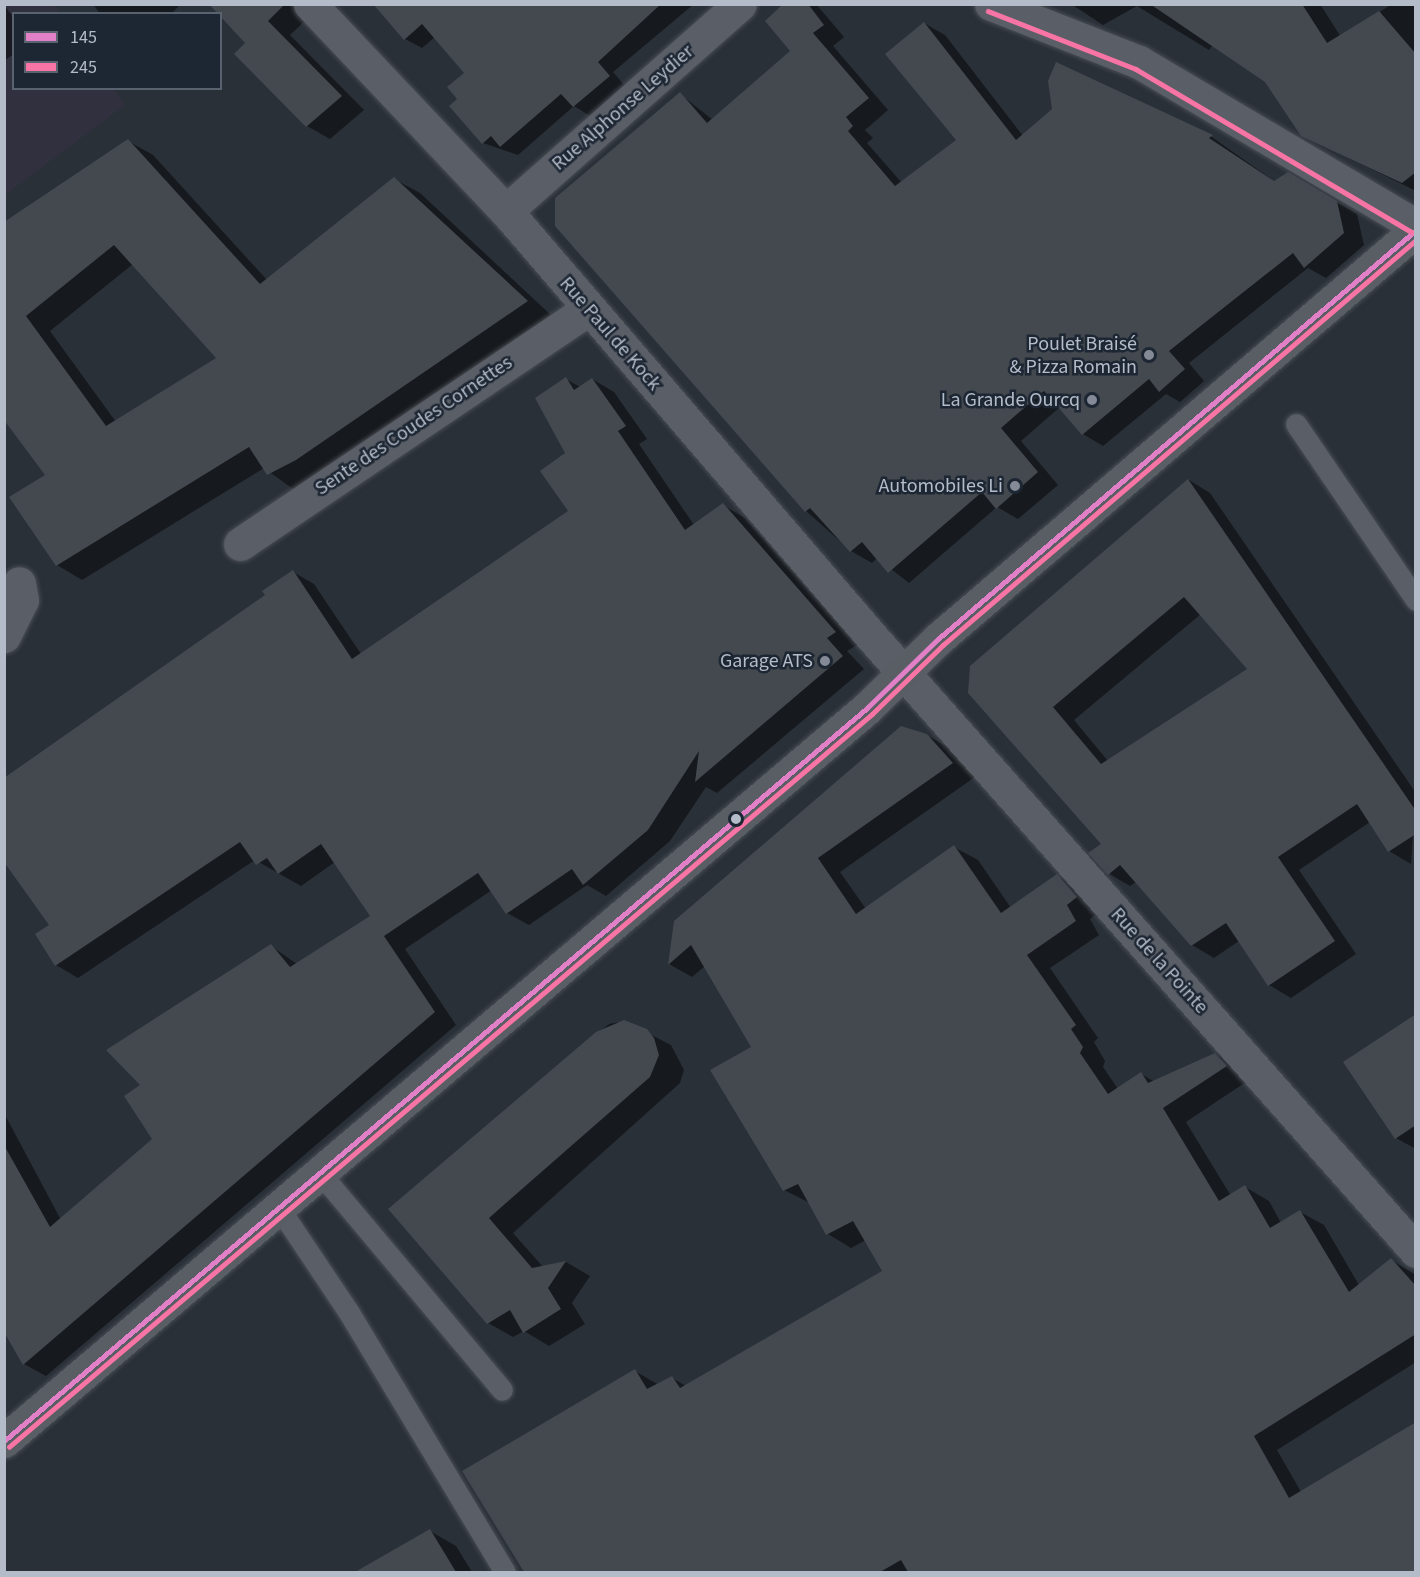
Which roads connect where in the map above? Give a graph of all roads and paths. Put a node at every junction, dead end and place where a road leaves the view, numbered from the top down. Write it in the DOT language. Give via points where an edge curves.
graph roads {
  1 [pos="310,4"];
  2 [pos="740,4"];
  3 [pos="991,4"];
  4 [pos="506,211"];
  5 [pos="1411,238"];
  6 [pos="588,309"];
  7 [pos="1296,424"];
  8 [pos="240,544"];
  9 [pos="19,583"];
  10 [pos="1416,600"];
  11 [pos="4,636"];
  12 [pos="902,671"];
  13 [pos="320,1173"];
  14 [pos="279,1208"];
  15 [pos="1416,1251"];
  16 [pos="502,1390"];
  17 [pos="7,1433"];
  18 [pos="505,1572"];
  1 -- 4 [label="street, Rue Paul de Kock"];
  2 -- 4 [label="street, Rue Alphonse Leydier"];
  3 -- 5 [label="street" via="1139,62"];
  4 -- 6 [label="street, Rue Paul de Kock"];
  5 -- 12 [label="main road"];
  6 -- 8 [label="street, Sente des Coudes Cornettes"];
  6 -- 12 [label="street, Rue Paul de Kock"];
  7 -- 10 [label="lane"];
  9 -- 11 [label="street" via="22,600"];
  12 -- 13 [label="main road" via="867,708"];
  12 -- 15 [label="street, Rue de la Pointe"];
  13 -- 14 [label="main road"];
  13 -- 16 [label="lane"];
  14 -- 17 [label="main road"];
  14 -- 18 [label="lane" via="348,1311"];
}
